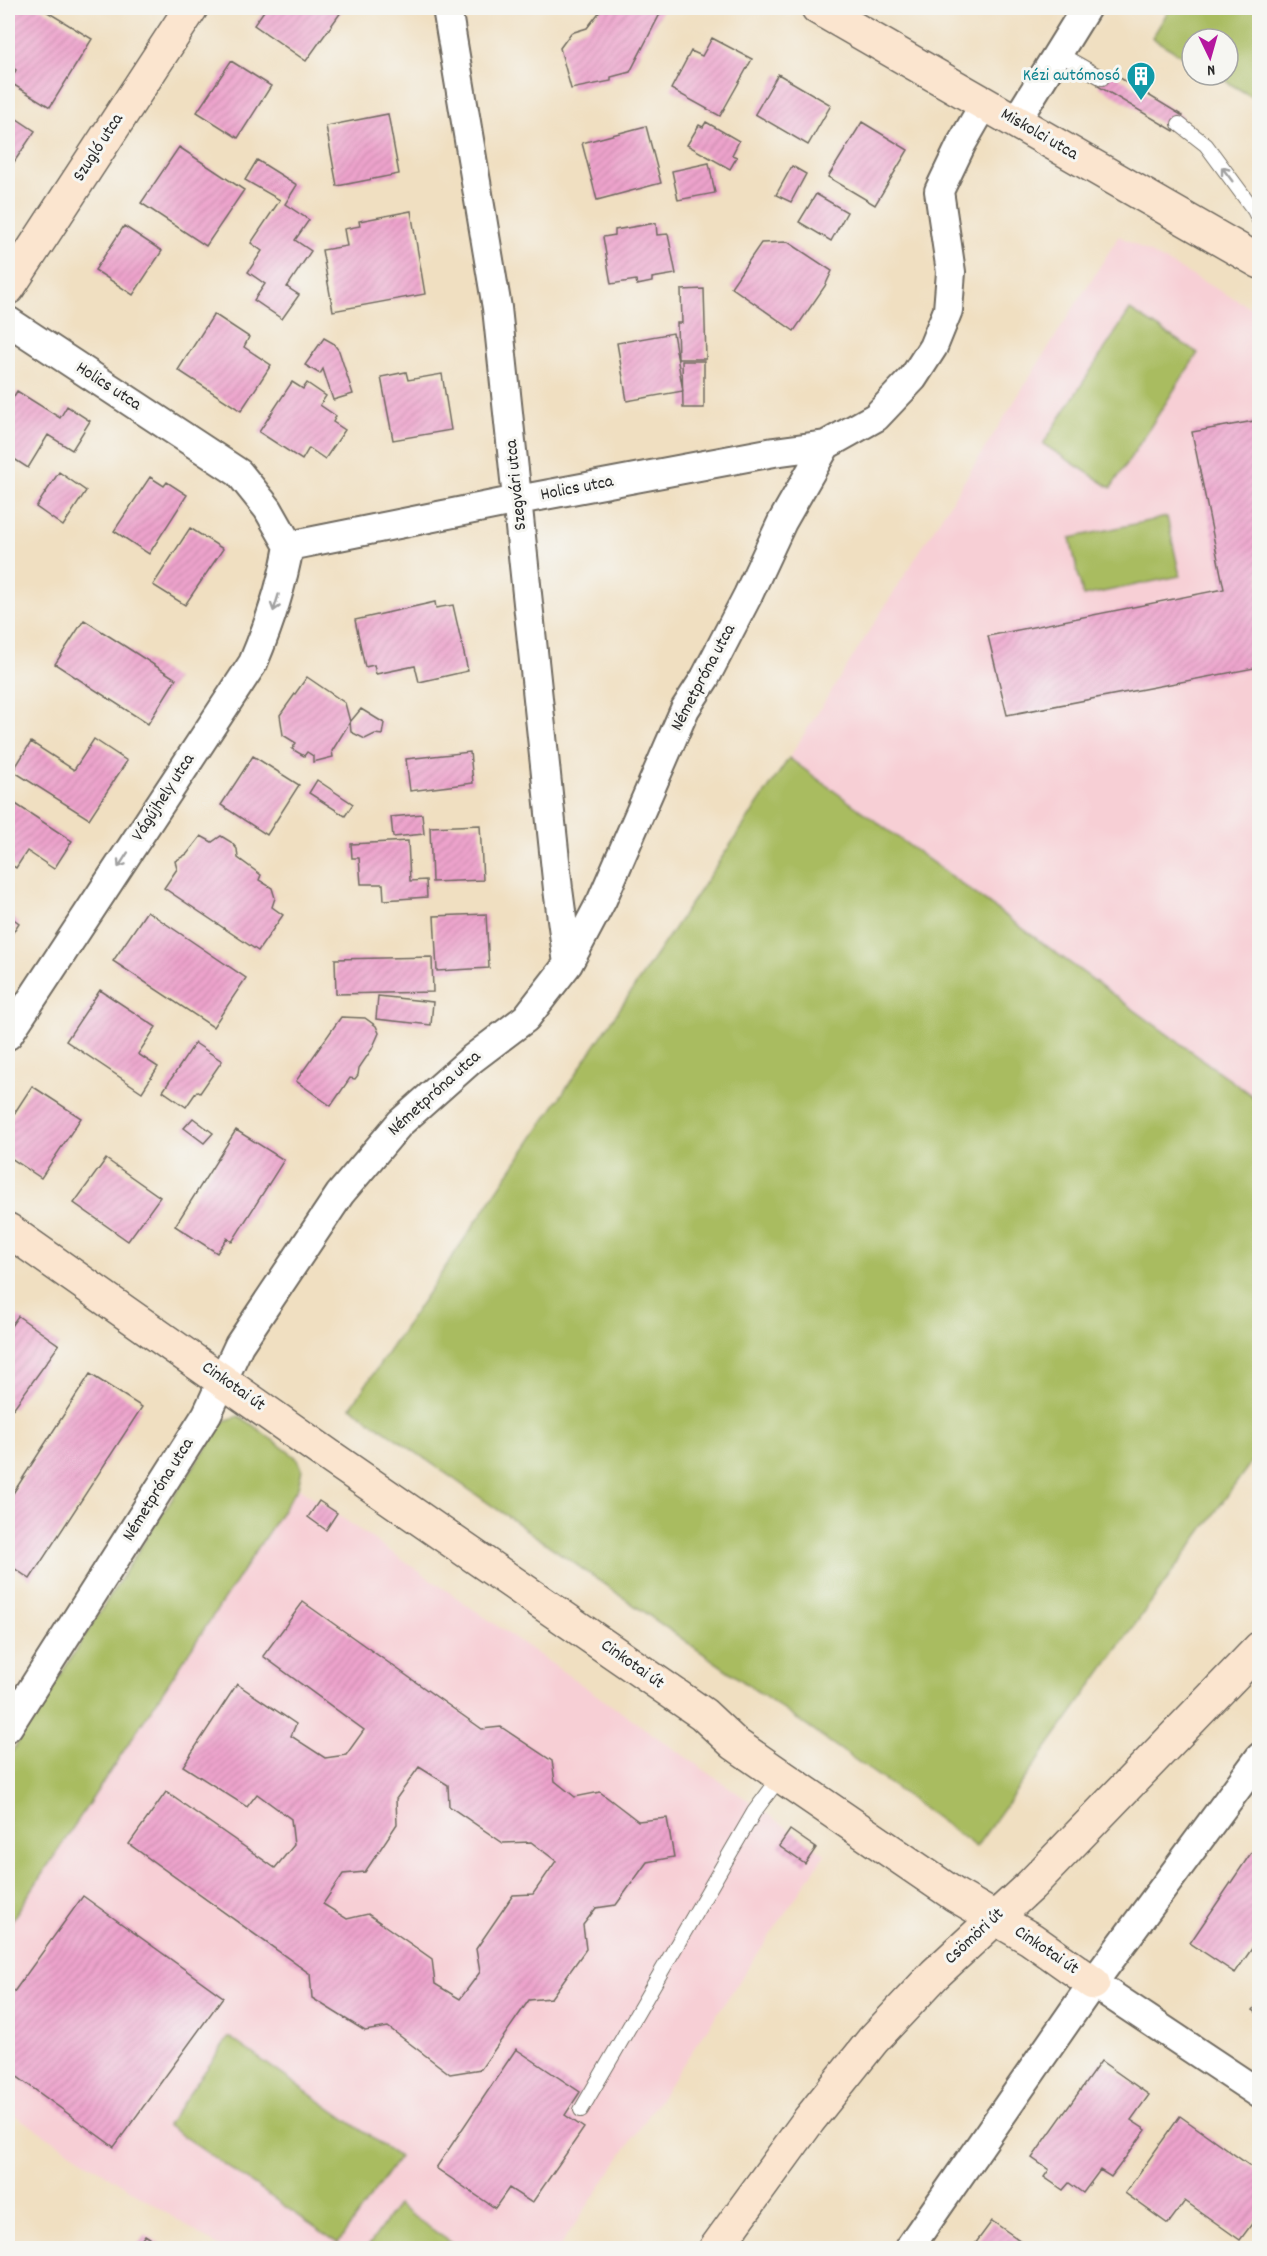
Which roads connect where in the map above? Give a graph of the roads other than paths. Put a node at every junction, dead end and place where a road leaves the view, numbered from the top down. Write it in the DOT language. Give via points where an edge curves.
graph roads {
  1 [pos="191,8"];
  2 [pos="447,8"];
  3 [pos="818,8"];
  4 [pos="1086,8"];
  5 [pos="1058,53"];
  6 [pos="1102,78"];
  7 [pos="985,104"];
  8 [pos="1016,121"];
  9 [pos="1179,124"];
  10 [pos="1260,222"];
  11 [pos="1260,262"];
  12 [pos="8,288"];
  13 [pos="8,321"];
  14 [pos="826,445"];
  15 [pos="518,500"];
  16 [pos="289,546"];
  17 [pos="568,964"];
  18 [pos="8,1035"];
  19 [pos="8,1230"];
  20 [pos="223,1380"];
  21 [pos="1260,1648"];
  22 [pos="8,1727"];
  23 [pos="1260,1757"];
  24 [pos="781,1776"];
  25 [pos="996,1918"];
  26 [pos="1093,1983"];
  27 [pos="1260,2094"];
  28 [pos="581,2110"];
  29 [pos="716,2248"];
  30 [pos="909,2248"];
  1 -- 12 [label="street, Szugló utca"];
  2 -- 15 [label="street, Szegvári utca" via="497,308"];
  3 -- 7 [label="street, Miskolci utca"];
  4 -- 5 [label="street"];
  5 -- 6 [label="lane"];
  5 -- 8 [label="street"];
  7 -- 8 [label="street, Miskolci utca"];
  7 -- 14 [label="street, Holics utca" via="939,191 951,272 948,310 933,347 913,378 876,417"];
  8 -- 11 [label="street, Miskolci utca"];
  10 -- 9 [label="lane, one-way" via="1206,146"];
  13 -- 16 [label="street, Holics utca" via="239,473 268,509"];
  14 -- 15 [label="street, Holics utca"];
  14 -- 17 [label="street, Németpróna utca" via="782,522 705,678 685,709 602,900"];
  15 -- 16 [label="street, Holics utca"];
  15 -- 17 [label="street, Szegvári utca"];
  16 -- 18 [label="street, Vágújhely utca, one-way" via="283,579 253,663"];
  17 -- 20 [label="street, Németpróna utca" via="526,1018 472,1059 400,1123 340,1194 239,1345"];
  19 -- 20 [label="street, Cinkotai út"];
  20 -- 22 [label="street, Németpróna utca" via="207,1414"];
  20 -- 24 [label="street, Cinkotai út" via="703,1714 735,1744"];
  21 -- 25 [label="street, Csömöri út"];
  23 -- 26 [label="street"];
  24 -- 25 [label="street, Cinkotai út" via="955,1895"];
  24 -- 28 [label="lane" via="754,1812"];
  25 -- 26 [label="street, Cinkotai út"];
  25 -- 29 [label="street, Csömöri út" via="935,1974 873,2040"];
  26 -- 27 [label="street, Cinkotai út"];
  26 -- 30 [label="street"];
}
